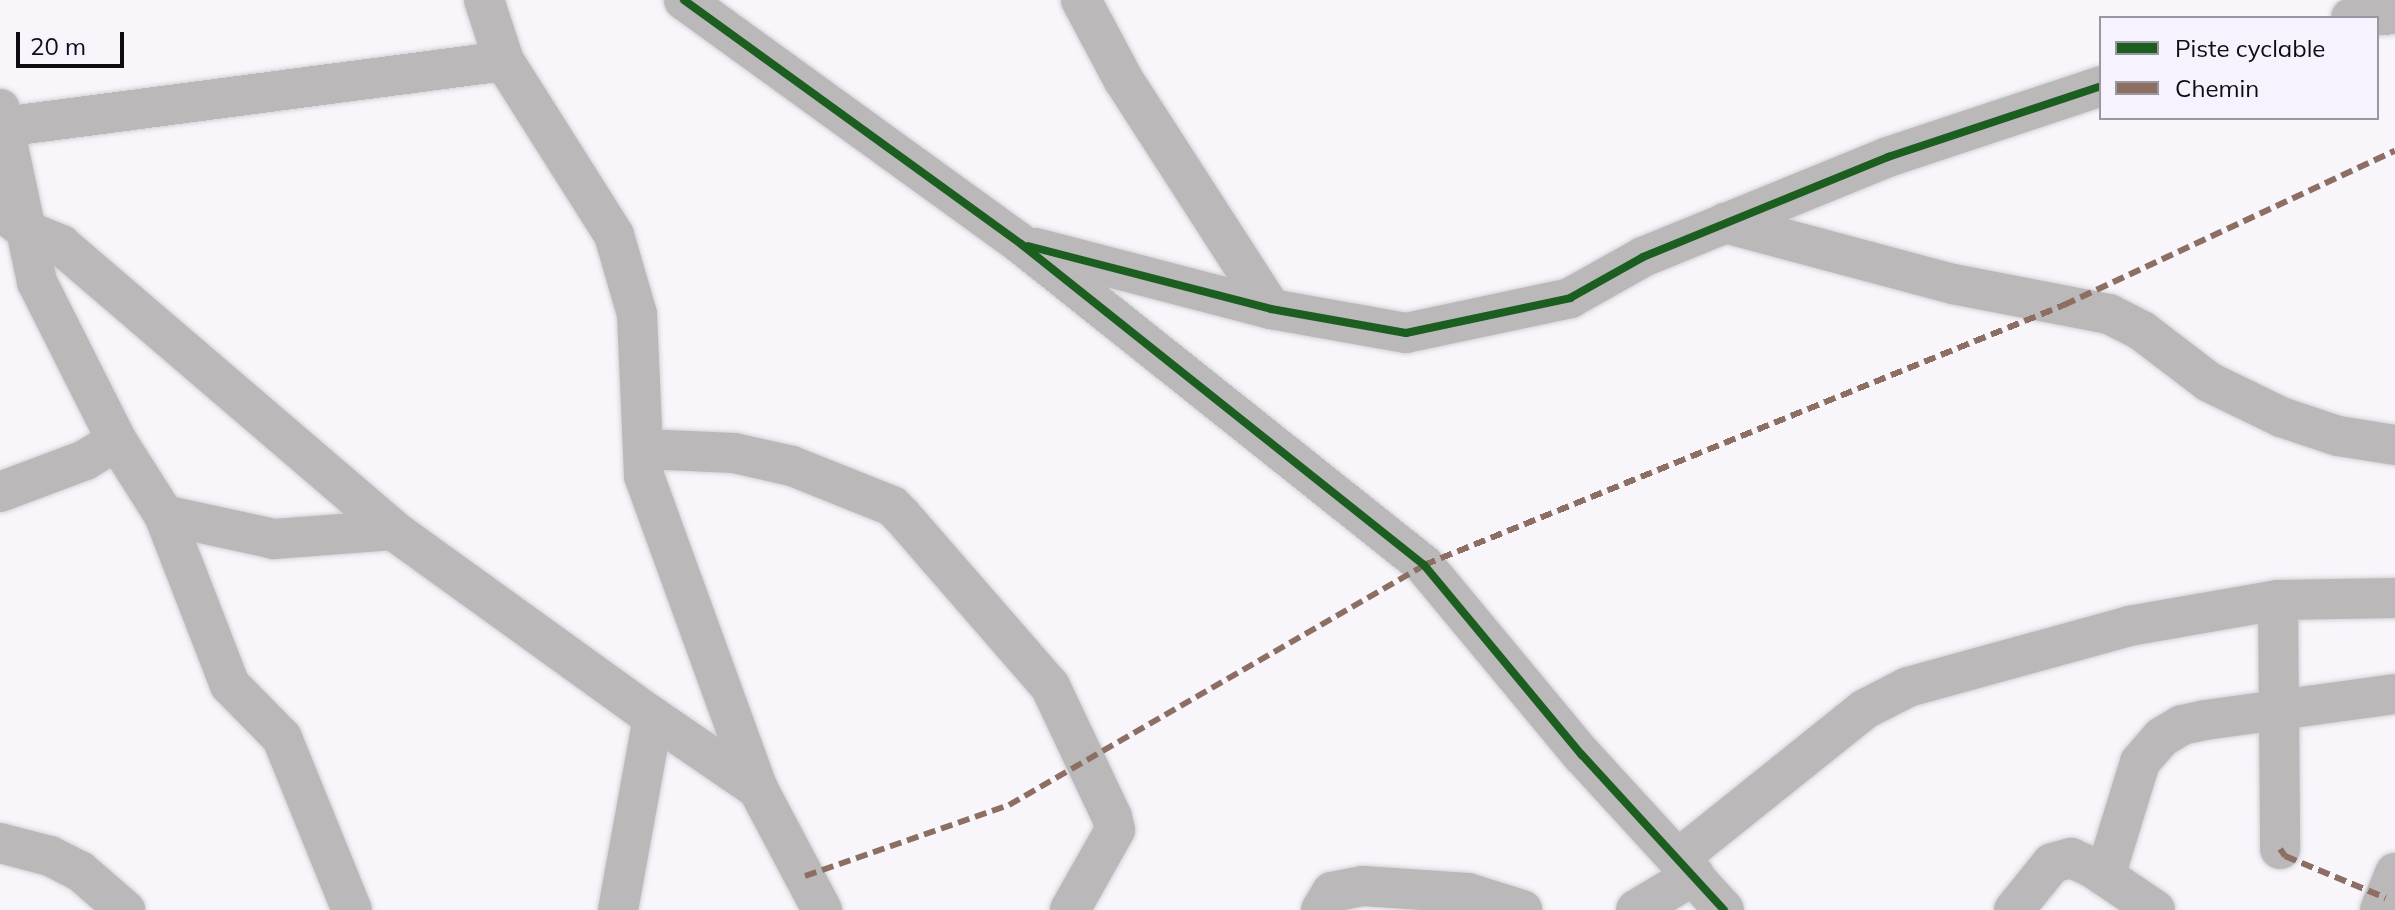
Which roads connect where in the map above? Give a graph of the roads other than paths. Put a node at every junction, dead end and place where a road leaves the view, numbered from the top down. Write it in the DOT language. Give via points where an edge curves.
graph roads {
  1 [pos="484,0"];
  2 [pos="684,0"];
  3 [pos="1081,0"];
  4 [pos="2395,14"];
  5 [pos="2373,16"];
  6 [pos="504,61"];
  7 [pos="2099,87"];
  8 [pos="2,118"];
  9 [pos="14,221"];
  10 [pos="1725,223"];
  11 [pos="1021,244"];
  12 [pos="1271,309"];
  13 [pos="117,441"];
  14 [pos="2395,445"];
  15 [pos="644,449"];
  16 [pos="0,492"];
  17 [pos="164,515"];
  18 [pos="393,530"];
  19 [pos="2395,598"];
  20 [pos="2278,600"];
  21 [pos="2395,694"];
  22 [pos="2276,712"];
  23 [pos="653,717"];
  24 [pos="758,789"];
  25 [pos="0,843"];
  26 [pos="2280,849"];
  27 [pos="1687,866"];
  28 [pos="2105,876"];
  29 [pos="125,910"];
  30 [pos="352,910"];
  31 [pos="618,910"];
  32 [pos="822,910"];
  33 [pos="1070,910"];
  34 [pos="1321,910"];
  35 [pos="1522,910"];
  36 [pos="1636,910"];
  37 [pos="1724,910"];
  38 [pos="2014,910"];
  39 [pos="2155,910"];
  1 -- 6 [label="street"];
  2 -- 11 [label="street"];
  3 -- 12 [label="street" via="1123,79"];
  4 -- 5 [label="street"];
  6 -- 8 [label="street"];
  6 -- 15 [label="street" via="614,235 637,314"];
  7 -- 10 [label="street" via="1888,157"];
  8 -- 9 [label="street"];
  9 -- 13 [label="street" via="37,282"];
  9 -- 18 [label="street" via="61,245"];
  10 -- 12 [label="street" via="1643,257 1570,298 1497,316 1406,333"];
  10 -- 14 [label="street" via="1953,284 2109,314 2142,331 2209,382 2281,417 2338,436"];
  11 -- 12 [label="street"];
  11 -- 27 [label="street" via="1424,565 1582,755"];
  13 -- 16 [label="street" via="85,460"];
  13 -- 17 [label="street"];
  15 -- 24 [label="street" via="644,476"];
  15 -- 33 [label="street" via="734,453 792,466 892,506 902,516 1050,686 1112,817 1115,830"];
  17 -- 18 [label="street" via="274,539"];
  17 -- 30 [label="street" via="230,685 282,738"];
  18 -- 23 [label="street"];
  19 -- 20 [label="street"];
  20 -- 22 [label="street"];
  20 -- 27 [label="street" via="2129,626 1887,695"];
  21 -- 22 [label="street"];
  22 -- 26 [label="street"];
  22 -- 28 [label="street" via="2182,725 2162,737 2140,762"];
  23 -- 24 [label="street"];
  23 -- 31 [label="street"];
  24 -- 32 [label="street"];
  25 -- 29 [label="street" via="50,856 80,871"];
  27 -- 36 [label="street"];
  27 -- 37 [label="street"];
  28 -- 38 [label="street" via="2071,858 2052,863"];
  28 -- 39 [label="street"];
  34 -- 35 [label="street" via="1332,892 1363,886 1468,893"];
}
